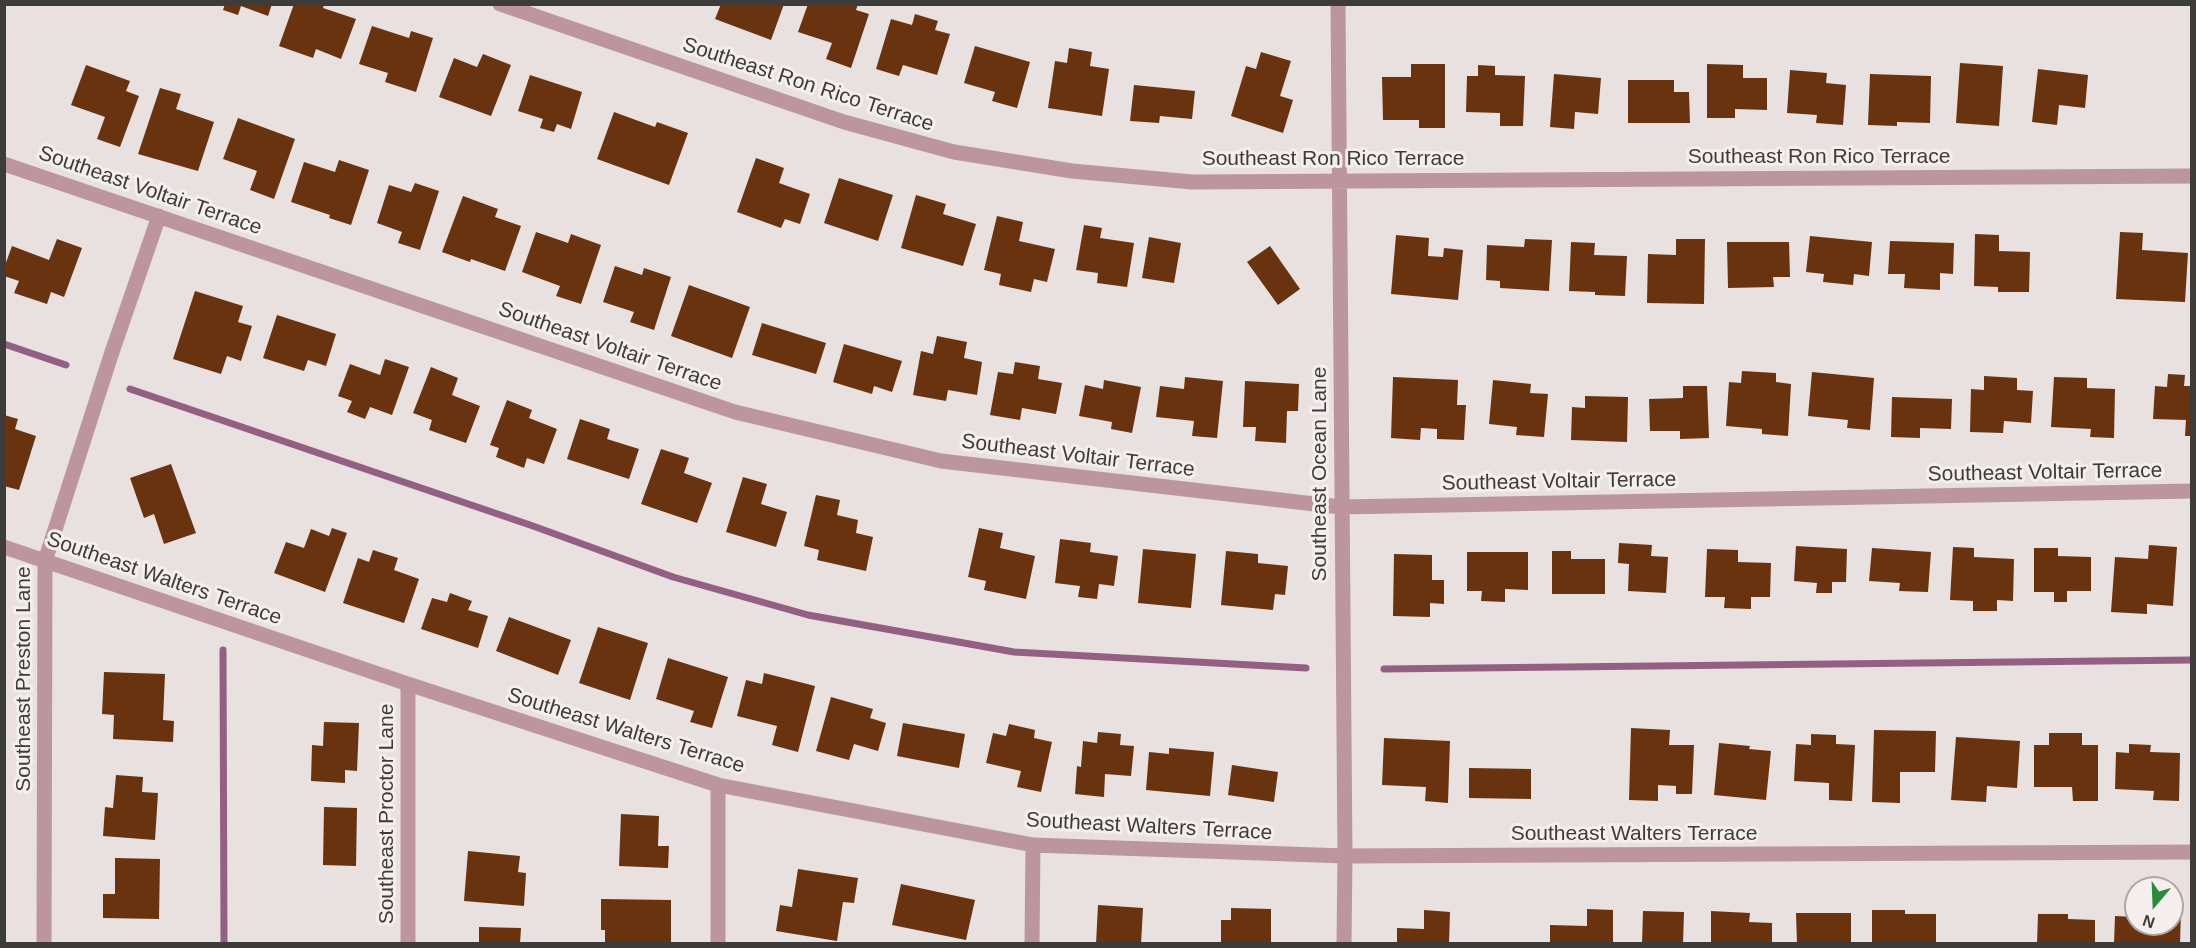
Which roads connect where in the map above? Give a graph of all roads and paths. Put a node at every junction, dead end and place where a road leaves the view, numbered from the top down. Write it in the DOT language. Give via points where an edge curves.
graph roads {
  1 [pos="500,4"];
  2 [pos="1338,4"];
  3 [pos="4,164"];
  4 [pos="2192,176"];
  5 [pos="1340,180"];
  6 [pos="159,216"];
  7 [pos="2192,491"];
  8 [pos="1341,507"];
  9 [pos="4,548"];
  10 [pos="45,561"];
  11 [pos="408,684"];
  12 [pos="718,785"];
  13 [pos="1033,845"];
  14 [pos="2192,852"];
  15 [pos="1345,856"];
  16 [pos="44,944"];
  17 [pos="408,944"];
  18 [pos="718,944"];
  19 [pos="1032,944"];
  20 [pos="1344,944"];
  1 -- 5 [label="street, Southeast Ron Rico Terrace" via="844,123 954,152 1072,171 1192,182"];
  2 -- 5 [label="street, Southeast Ocean Lane"];
  3 -- 6 [label="street, Southeast Voltair Terrace"];
  4 -- 5 [label="street, Southeast Ron Rico Terrace"];
  5 -- 8 [label="street, Southeast Ocean Lane"];
  6 -- 8 [label="street, Southeast Voltair Terrace" via="735,412 941,461"];
  6 -- 10 [label="street, Southeast Preston Lane"];
  7 -- 8 [label="street, Southeast Voltair Terrace"];
  8 -- 15 [label="street, Southeast Ocean Lane"];
  9 -- 10 [label="street, Southeast Walters Terrace"];
  10 -- 11 [label="street, Southeast Walters Terrace"];
  10 -- 16 [label="street, Southeast Preston Lane"];
  11 -- 12 [label="street, Southeast Walters Terrace"];
  11 -- 17 [label="street, Southeast Proctor Lane"];
  12 -- 13 [label="street, Southeast Walters Terrace"];
  12 -- 18 [label="street"];
  13 -- 15 [label="street, Southeast Walters Terrace"];
  13 -- 19 [label="street"];
  14 -- 15 [label="street, Southeast Walters Terrace"];
  15 -- 20 [label="street, Southeast Ocean Lane"];
}
